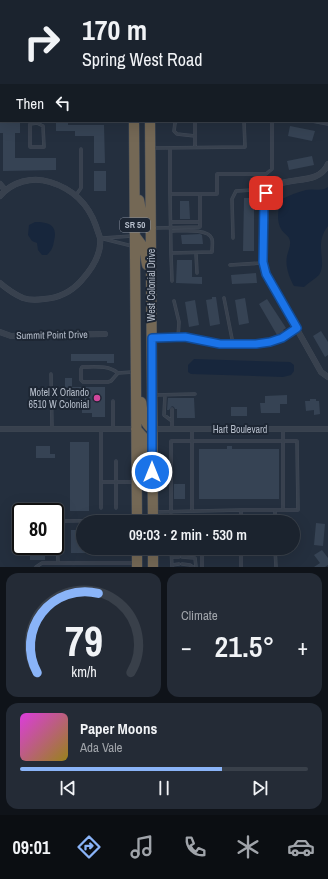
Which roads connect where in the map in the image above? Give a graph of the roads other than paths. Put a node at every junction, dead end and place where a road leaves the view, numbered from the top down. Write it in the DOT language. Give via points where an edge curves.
graph roads {
  1 [pos="0,0"];
  2 [pos="6,0"];
  3 [pos="328,23"];
  4 [pos="328,29"];
  5 [pos="37,122"];
  6 [pos="134,122"];
  7 [pos="150,122"];
  8 [pos="176,122"];
  9 [pos="195,122"];
  10 [pos="244,122"];
  11 [pos="272,122"];
  12 [pos="317,122"];
  13 [pos="328,124"];
  14 [pos="195,136"];
  15 [pos="195,147"];
  16 [pos="82,148"];
  17 [pos="150,148"];
  18 [pos="170,148"];
  19 [pos="328,164"];
  20 [pos="134,176"];
  21 [pos="0,184"];
  22 [pos="5,190"];
  23 [pos="170,194"];
  24 [pos="200,194"];
  25 [pos="76,195"];
  26 [pos="0,196"];
  27 [pos="265,196"];
  28 [pos="172,222"];
  29 [pos="200,222"];
  30 [pos="151,228"];
  31 [pos="172,228"];
  32 [pos="172,232"];
  33 [pos="135,236"];
  34 [pos="100,238"];
  35 [pos="233,238"];
  36 [pos="135,247"];
  37 [pos="172,253"];
  38 [pos="196,253"];
  39 [pos="263,262"];
  40 [pos="230,266"];
  41 [pos="197,273"];
  42 [pos="172,281"];
  43 [pos="0,283"];
  44 [pos="151,289"];
  45 [pos="224,298"];
  46 [pos="174,301"];
  47 [pos="297,328"];
  48 [pos="0,332"];
  49 [pos="105,334"];
  50 [pos="152,338"];
  51 [pos="178,338"];
  52 [pos="233,344"];
  53 [pos="136,372"];
  54 [pos="118,373"];
  55 [pos="51,374"];
  56 [pos="328,377"];
  57 [pos="195,394"];
  58 [pos="152,395"];
  59 [pos="165,395"];
  60 [pos="113,401"];
  61 [pos="172,410"];
  62 [pos="172,421"];
  63 [pos="0,429"];
  64 [pos="52,429"];
  65 [pos="101,429"];
  66 [pos="113,429"];
  67 [pos="136,429"];
  68 [pos="152,429"];
  69 [pos="172,429"];
  70 [pos="192,429"];
  71 [pos="283,429"];
  72 [pos="328,429"];
  73 [pos="192,441"];
  74 [pos="283,441"];
  75 [pos="116,461"];
  76 [pos="101,482"];
  77 [pos="116,482"];
  78 [pos="136,482"];
  79 [pos="153,486"];
  80 [pos="100,508"];
  81 [pos="116,508"];
  82 [pos="241,510"];
  83 [pos="275,510"];
  84 [pos="283,510"];
  85 [pos="172,511"];
  86 [pos="192,511"];
  87 [pos="137,515"];
  88 [pos="153,515"];
  89 [pos="159,515"];
  90 [pos="172,515"];
  91 [pos="241,515"];
  92 [pos="275,515"];
  93 [pos="76,521"];
  94 [pos="153,555"];
  95 [pos="202,555"];
  96 [pos="241,555"];
  97 [pos="275,555"];
  98 [pos="172,557"];
  99 [pos="58,563"];
  100 [pos="137,565"];
  101 [pos="172,566"];
  102 [pos="36,567"];
  103 [pos="153,567"];
  104 [pos="192,567"];
  105 [pos="196,567"];
  106 [pos="202,567"];
  107 [pos="241,567"];
  108 [pos="276,567"];
  1 -- 2 [label="lane"];
  3 -- 4 [label="street"];
  5 -- 5 [label="lane" via="30,124 30,147 44,147 43,126"];
  6 -- 20 [label="highway, West Colonial Drive / SR 50"];
  7 -- 17 [label="highway, West Colonial Drive / SR 50"];
  8 -- 14 [label="lane" via="174,132"];
  9 -- 14 [label="lane"];
  10 -- 15 [label="lane" via="245,147"];
  11 -- 24 [label="lane" via="272,169 266,174 217,174 217,194"];
  12 -- 13 [label="lane"];
  14 -- 15 [label="lane"];
  15 -- 18 [label="lane"];
  16 -- 25 [label="lane" via="82,188"];
  17 -- 18 [label="lane"];
  17 -- 30 [label="highway, West Colonial Drive / SR 50"];
  18 -- 23 [label="lane"];
  19 -- 27 [label="street" via="314,178 283,182 273,186"];
  20 -- 30 [label="highway" via="143,218"];
  20 -- 33 [label="highway, West Colonial Drive / SR 50"];
  21 -- 22 [label="street"];
  22 -- 25 [label="street" via="15,184 31,180 47,181 62,186"];
  22 -- 26 [label="street"];
  23 -- 24 [label="lane"];
  23 -- 28 [label="lane"];
  24 -- 29 [label="lane"];
  25 -- 34 [label="street" via="87,207"];
  27 -- 35 [label="lane" via="253,190 236,191 232,199"];
  27 -- 39 [label="street"];
  28 -- 29 [label="lane"];
  28 -- 31 [label="lane"];
  29 -- 31 [label="lane" via="200,227"];
  30 -- 31 [label="lane"];
  30 -- 44 [label="highway, West Colonial Drive / SR 50"];
  31 -- 32 [label="lane"];
  32 -- 37 [label="lane"];
  32 -- 38 [label="lane" via="201,231 209,234 212,238 212,252"];
  33 -- 34 [label="lane"];
  33 -- 36 [label="highway, West Colonial Drive / SR 50"];
  33 -- 44 [label="highway" via="144,248"];
  34 -- 36 [label="lane"];
  34 -- 43 [label="street" via="98,254 90,271 65,294 38,300 24,298"];
  36 -- 53 [label="highway, West Colonial Drive / SR 50"];
  37 -- 38 [label="lane"];
  37 -- 42 [label="lane"];
  38 -- 41 [label="lane"];
  39 -- 40 [label="lane"];
  39 -- 47 [label="street" via="266,274"];
  44 -- 50 [label="highway, West Colonial Drive / SR 50"];
  45 -- 52 [label="lane"];
  46 -- 51 [label="lane" via="179,322"];
  47 -- 52 [label="lane" via="270,342"];
  47 -- 56 [label="street" via="321,372"];
  48 -- 49 [label="street, Summit Point Drive" via="11,336"];
  50 -- 51 [label="lane"];
  50 -- 58 [label="highway, West Colonial Drive / SR 50"];
  51 -- 52 [label="lane"];
  53 -- 54 [label="lane"];
  53 -- 67 [label="highway, West Colonial Drive / SR 50"];
  53 -- 68 [label="highway" via="144,421"];
  54 -- 54 [label="lane" via="104,367 82,368 81,380 108,382"];
  55 -- 64 [label="lane"];
  57 -- 59 [label="lane" via="179,394 172,397"];
  58 -- 59 [label="lane"];
  58 -- 68 [label="highway, West Colonial Drive / SR 50"];
  59 -- 62 [label="lane" via="164,415"];
  60 -- 66 [label="lane"];
  61 -- 62 [label="lane"];
  62 -- 69 [label="lane"];
  63 -- 64 [label="street"];
  64 -- 65 [label="street"];
  65 -- 66 [label="street"];
  65 -- 76 [label="lane"];
  66 -- 67 [label="street"];
  67 -- 78 [label="highway, West Colonial Drive / SR 50"];
  67 -- 79 [label="highway" via="144,438"];
  68 -- 69 [label="street, Hart Boulevard"];
  68 -- 79 [label="highway, West Colonial Drive / SR 50"];
  69 -- 70 [label="street, Hart Boulevard"];
  70 -- 71 [label="street, Hart Boulevard"];
  70 -- 73 [label="lane"];
  71 -- 72 [label="street, Hart Boulevard"];
  71 -- 74 [label="lane"];
  73 -- 74 [label="lane"];
  73 -- 85 [label="lane" via="171,442"];
  73 -- 86 [label="lane"];
  74 -- 84 [label="lane"];
  74 -- 84 [label="lane" via="297,441 298,510"];
  75 -- 77 [label="lane"];
  76 -- 77 [label="lane"];
  76 -- 80 [label="lane"];
  77 -- 78 [label="lane"];
  77 -- 81 [label="lane"];
  78 -- 87 [label="highway, West Colonial Drive / SR 50"];
  79 -- 88 [label="highway, West Colonial Drive / SR 50"];
  82 -- 83 [label="lane"];
  82 -- 86 [label="lane"];
  82 -- 91 [label="lane"];
  83 -- 84 [label="lane"];
  83 -- 92 [label="lane"];
  85 -- 86 [label="lane"];
  85 -- 89 [label="lane"];
  85 -- 90 [label="lane"];
  93 -- 99 [label="lane" via="62,522 58,530"];
  94 -- 103 [label="highway"];
  95 -- 106 [label="lane"];
  96 -- 107 [label="lane"];
  97 -- 108 [label="lane"];
  98 -- 101 [label="lane"];
  98 -- 105 [label="lane" via="193,557"];
  99 -- 100 [label="lane"];
  99 -- 102 [label="lane" via="42,563"];
  101 -- 104 [label="lane" via="180,564"];
}
